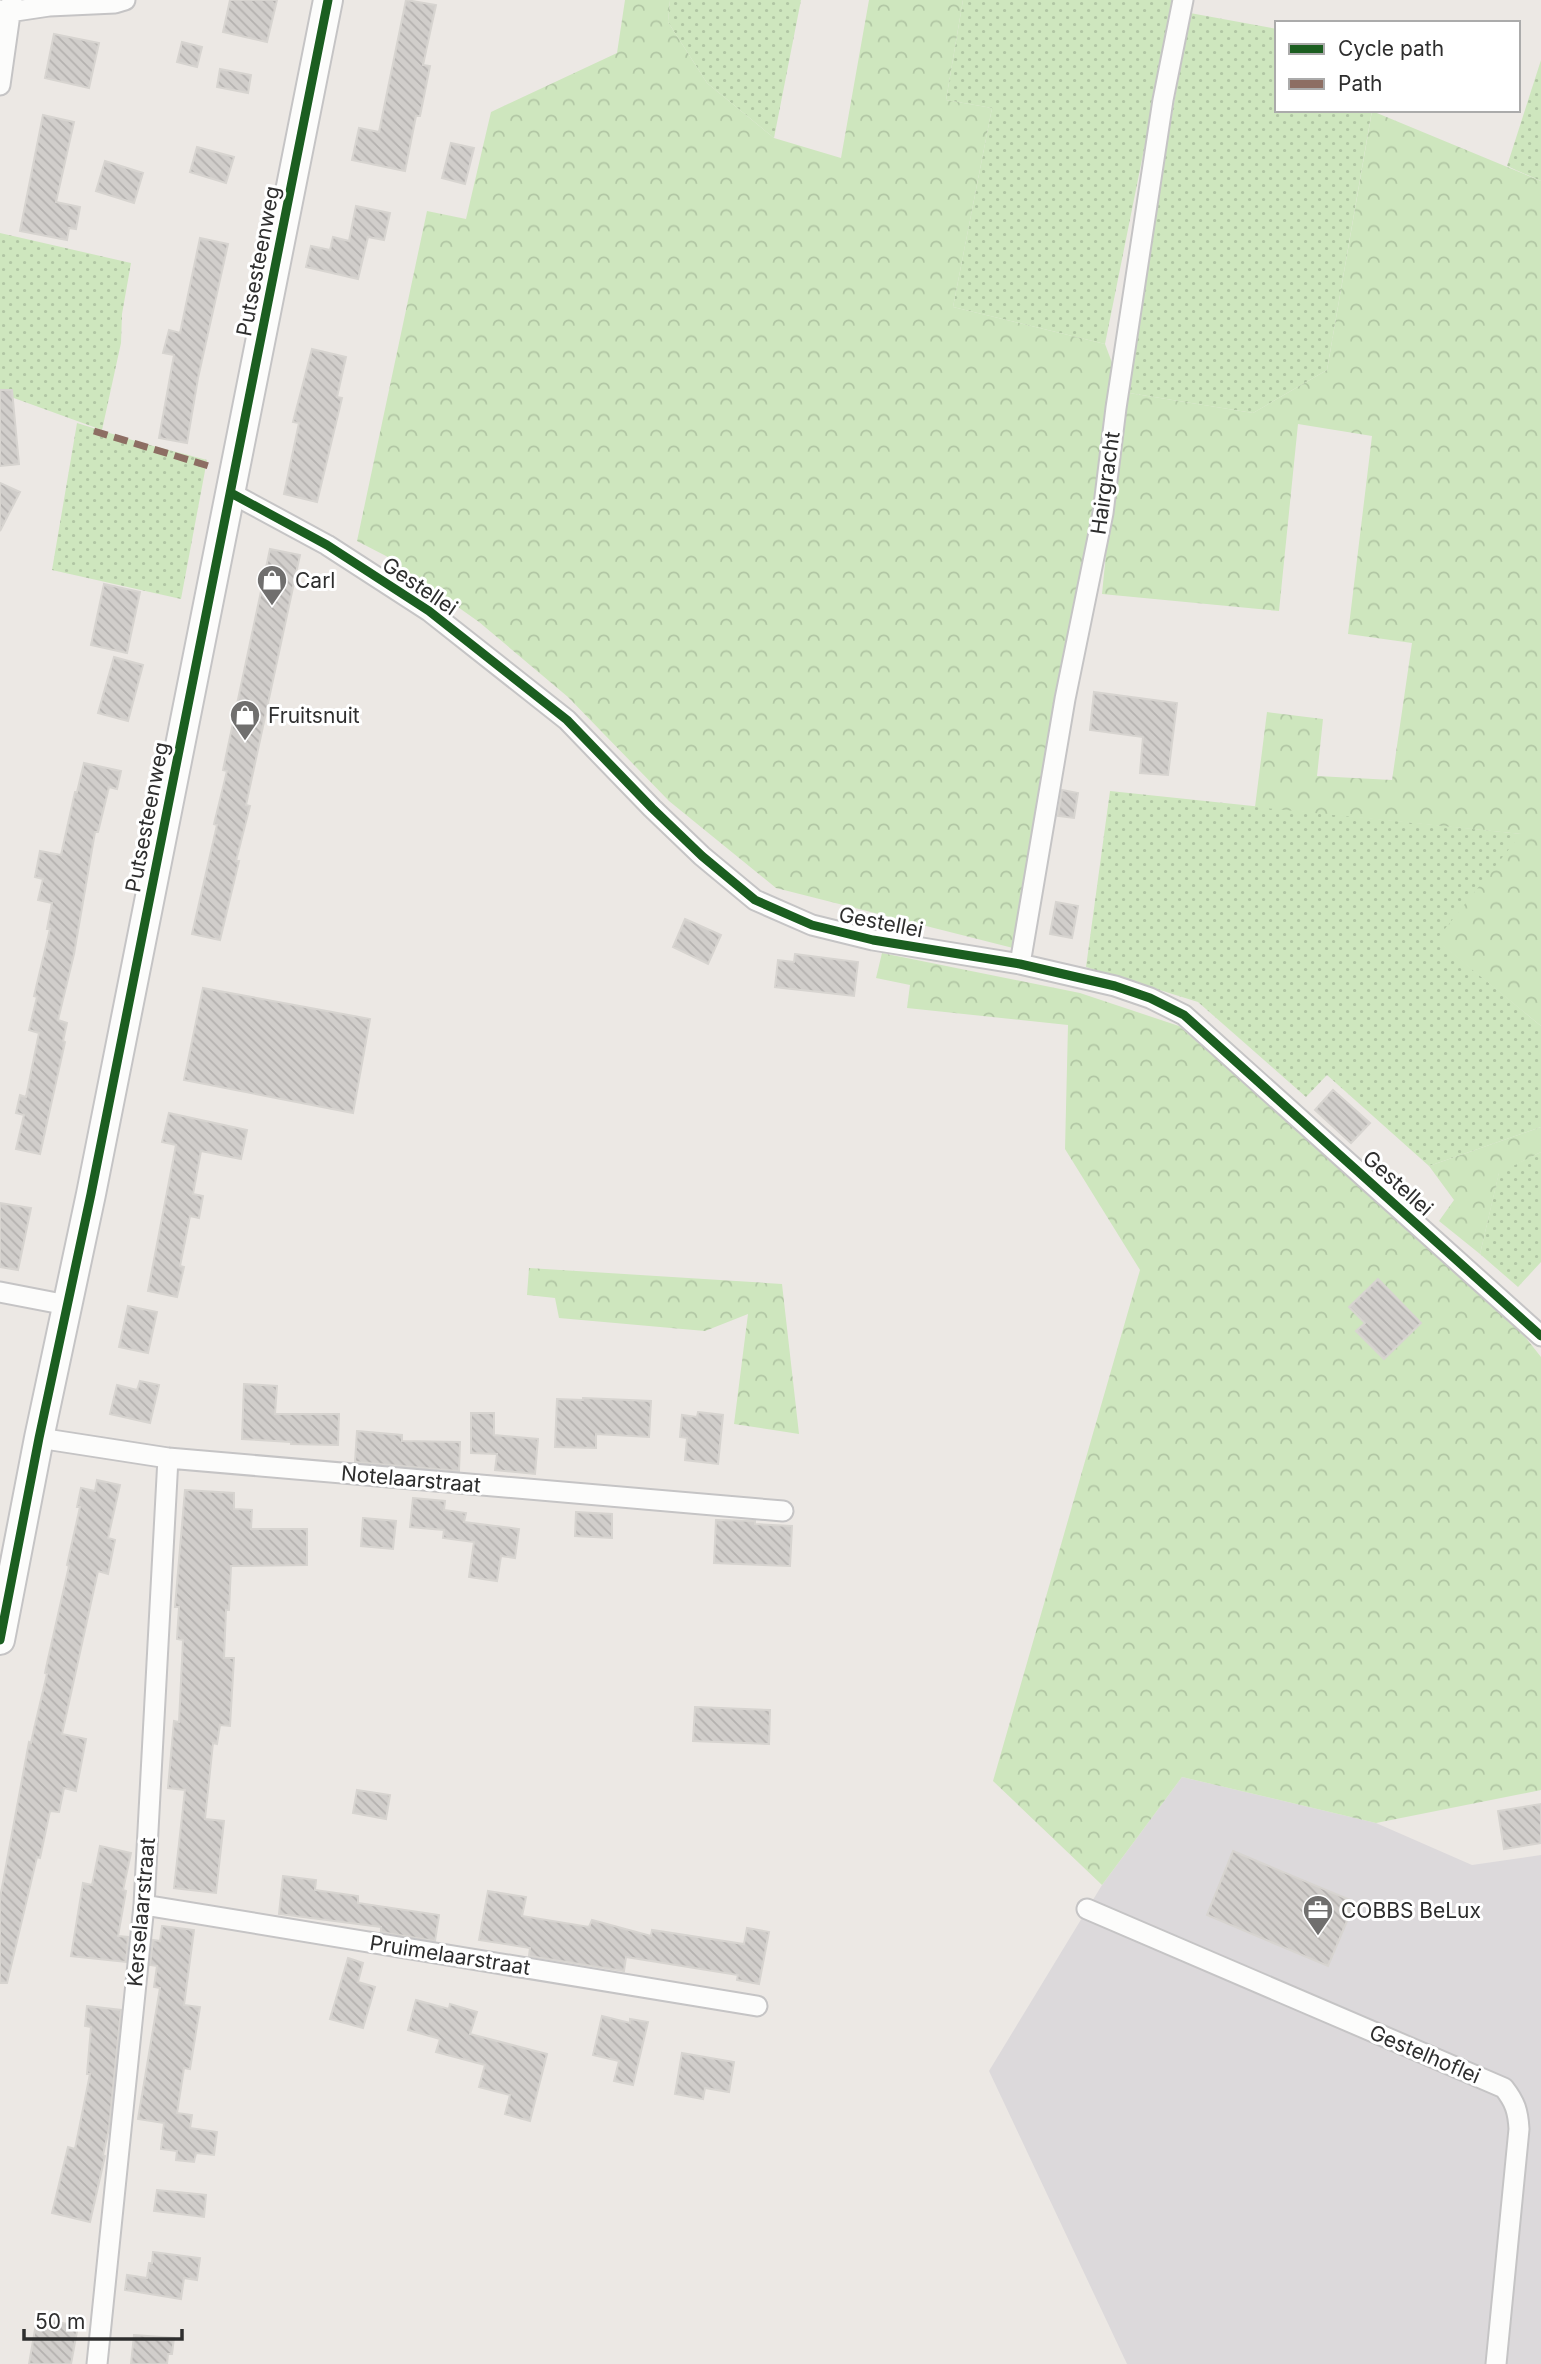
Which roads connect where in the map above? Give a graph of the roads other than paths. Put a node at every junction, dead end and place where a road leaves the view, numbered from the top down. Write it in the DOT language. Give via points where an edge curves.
graph roads {
  1 [pos="125,0"];
  2 [pos="328,0"];
  3 [pos="1183,0"];
  4 [pos="7,7"];
  5 [pos="0,85"];
  6 [pos="231,493"];
  7 [pos="1020,964"];
  8 [pos="0,1292"];
  9 [pos="67,1305"];
  10 [pos="1541,1336"];
  11 [pos="39,1438"];
  12 [pos="168,1458"];
  13 [pos="783,1511"];
  14 [pos="0,1640"];
  15 [pos="144,1905"];
  16 [pos="1087,1909"];
  17 [pos="757,2006"];
  18 [pos="97,2364"];
  19 [pos="1496,2364"];
  1 -- 4 [label="street"];
  2 -- 6 [label="main road, Putsesteenweg"];
  3 -- 7 [label="street, Hairgracht" via="1163,100 1103,513 1065,699"];
  4 -- 5 [label="street"];
  6 -- 7 [label="street, Gestellei" via="327,545 429,611 567,720 682,837 754,900 812,925 873,940"];
  6 -- 9 [label="main road, Putsesteenweg"];
  7 -- 10 [label="street, Gestellei" via="1115,986 1184,1015"];
  8 -- 9 [label="street"];
  9 -- 11 [label="main road, Putsesteenweg"];
  11 -- 12 [label="street, Notelaarstraat"];
  11 -- 14 [label="main road, Putsesteenweg"];
  12 -- 13 [label="street, Notelaarstraat"];
  12 -- 15 [label="street, Kerselaarstraat"];
  15 -- 17 [label="street, Pruimelaarstraat"];
  15 -- 18 [label="street, Kerselaarstraat"];
  16 -- 19 [label="street, Gestelhoflei" via="1504,2088 1518,2110 1519,2129"];
}
